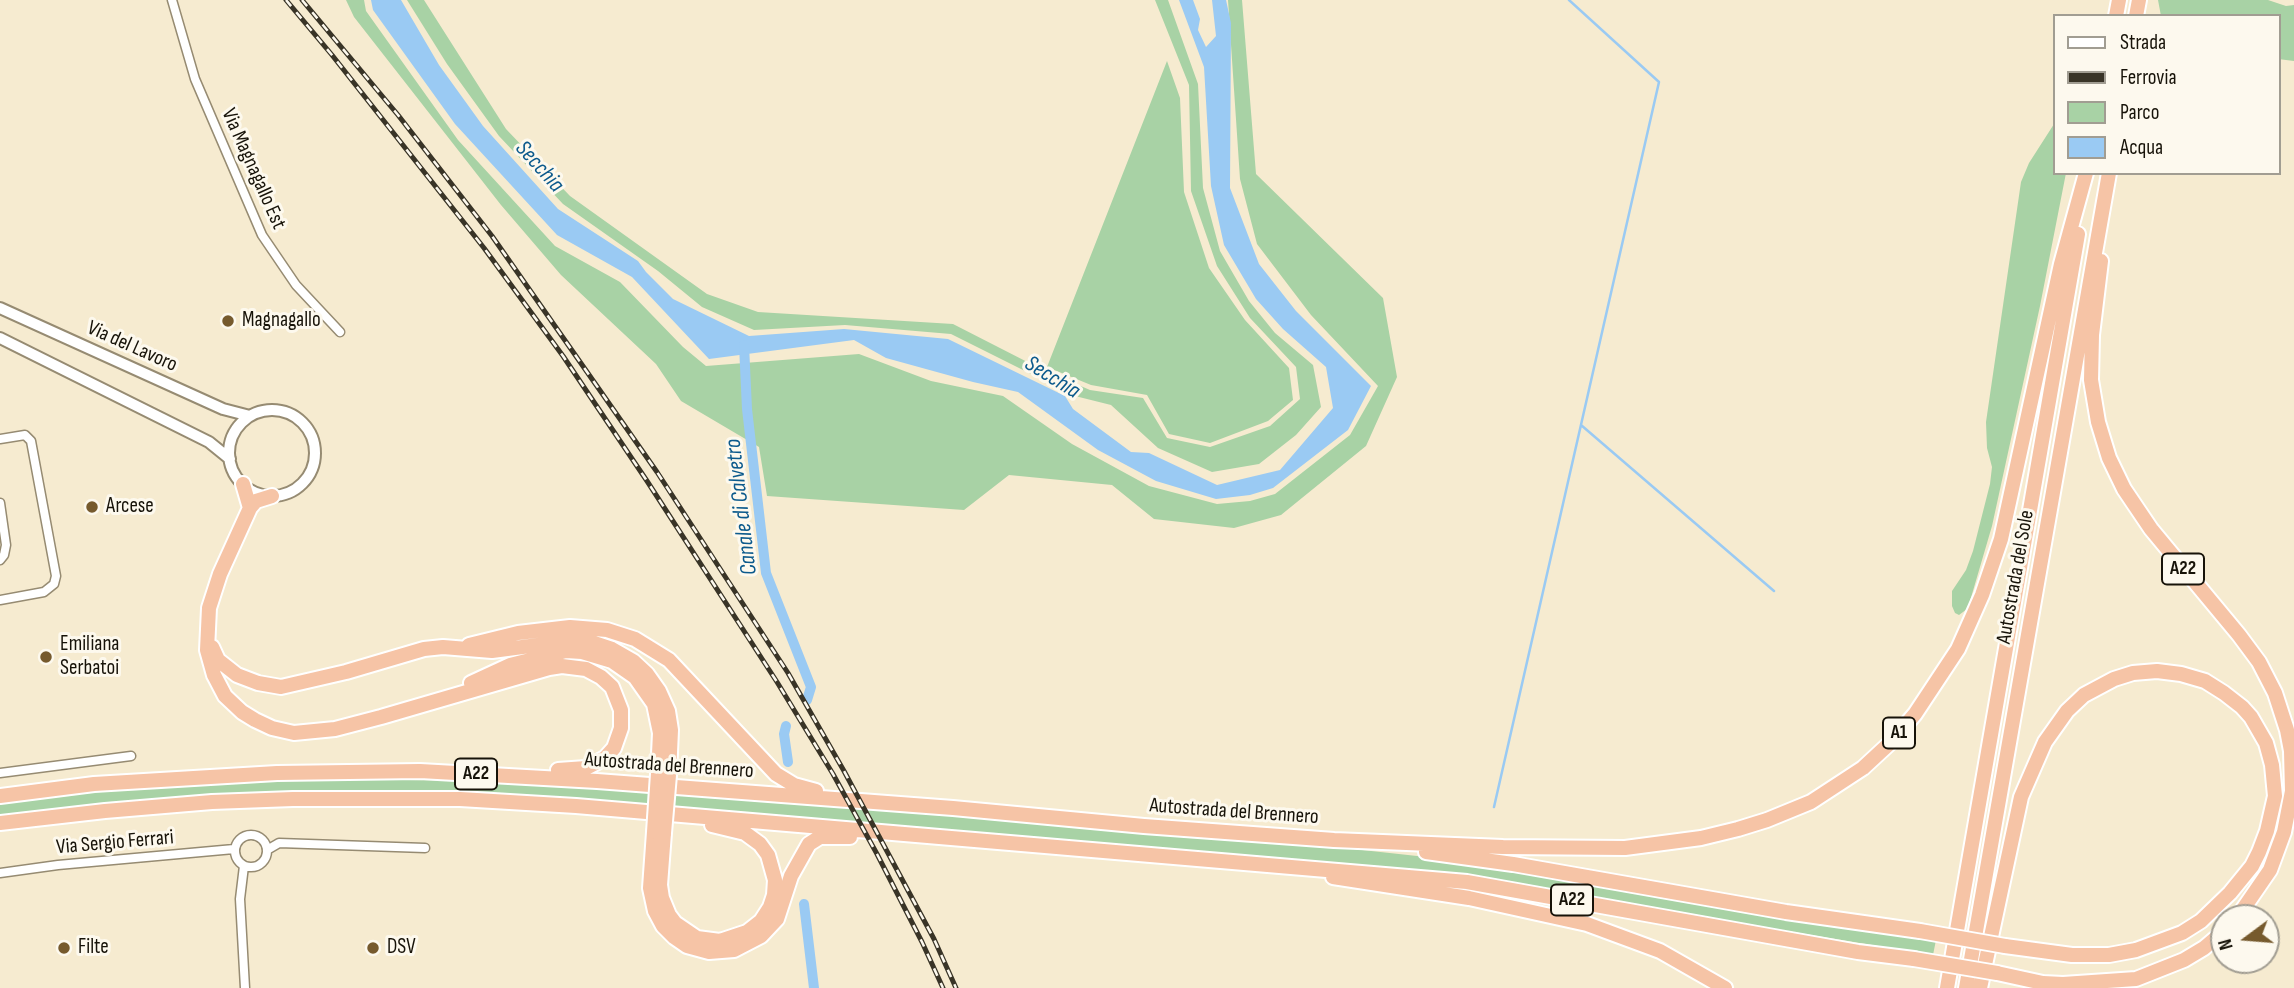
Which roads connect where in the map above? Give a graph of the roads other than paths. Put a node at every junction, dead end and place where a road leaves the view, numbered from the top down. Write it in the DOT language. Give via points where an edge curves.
graph roads {
  1 [pos="172,0"];
  2 [pos="2086,175"];
  3 [pos="2087,175"];
  4 [pos="2109,175"];
  5 [pos="2104,199"];
  6 [pos="0,308"];
  7 [pos="340,332"];
  8 [pos="0,338"];
  9 [pos="250,416"];
  10 [pos="0,439"];
  11 [pos="230,459"];
  12 [pos="243,484"];
  13 [pos="272,496"];
  14 [pos="0,503"];
  15 [pos="250,508"];
  16 [pos="0,560"];
  17 [pos="0,600"];
  18 [pos="206,625"];
  19 [pos="458,648"];
  20 [pos="436,702"];
  21 [pos="131,756"];
  22 [pos="420,771"];
  23 [pos="0,773"];
  24 [pos="664,774"];
  25 [pos="0,796"];
  26 [pos="576,806"];
  27 [pos="953,808"];
  28 [pos="0,823"];
  29 [pos="659,832"];
  30 [pos="929,835"];
  31 [pos="1334,840"];
  32 [pos="425,848"];
  33 [pos="234,849"];
  34 [pos="267,850"];
  35 [pos="1228,860"];
  36 [pos="244,866"];
  37 [pos="0,873"];
  38 [pos="2246,904"];
  39 [pos="2210,943"];
  40 [pos="245,988"];
  41 [pos="1725,988"];
  42 [pos="1947,988"];
  43 [pos="1966,988"];
  44 [pos="1980,988"];
  1 -- 7 [label="street, Via Magnagallo Est" via="195,79 262,235 296,285"];
  2 -- 31 [label="highway, A1" via="2061,264 2001,539 1982,595 1938,682 1902,730 1870,762 1828,793 1794,810 1738,829 1664,844 1543,848"];
  3 -- 42 [label="highway, Autostrada del Sole / A1"];
  4 -- 5 [label="highway, Autostrada del Sole"];
  5 -- 38 [label="highway, A22" via="2091,355 2095,404 2109,458 2151,529 2259,662 2287,730 2292,791 2284,832 2270,870"];
  5 -- 43 [label="highway, Autostrada del Sole"];
  6 -- 9 [label="main road, Via del Lavoro" via="223,409"];
  8 -- 11 [label="main road" via="209,442"];
  9 -- 11 [label="main road" via="232,438"];
  9 -- 13 [label="main road, Via del Lavoro" via="266,410 291,414 304,424 314,442 314,464 307,477 291,491"];
  10 -- 17 [label="street" via="25,435 31,441 56,576 44,592"];
  11 -- 12 [label="main road"];
  12 -- 13 [label="main road"];
  12 -- 15 [label="highway"];
  13 -- 15 [label="highway"];
  14 -- 16 [label="street" via="6,545"];
  15 -- 18 [label="highway" via="220,574"];
  18 -- 19 [label="highway" via="225,668 258,683 281,687 424,649"];
  18 -- 20 [label="highway" via="207,650 225,696 242,712 272,728 294,733 335,729"];
  19 -- 24 [label="highway" via="492,651 580,641 622,654 647,674 664,700 671,730"];
  19 -- 27 [label="highway" via="562,628 621,634 669,660 763,762 788,781 813,790"];
  20 -- 22 [label="highway" via="549,668 575,667 593,672 612,687 621,710 621,728 605,758 575,770 458,766"];
  20 -- 24 [label="highway" via="510,665 566,651 597,655 635,677 654,704"];
  21 -- 23 [label="street"];
  22 -- 25 [label="highway, Autostrada del Brennero / A22" via="277,773 94,784"];
  22 -- 27 [label="highway, Autostrada del Brennero / A22"];
  24 -- 29 [label="highway, bridge"];
  26 -- 28 [label="highway, A22" via="460,799 266,800"];
  26 -- 29 [label="highway" via="619,817 745,833 760,844 773,866 774,895 766,915 729,940 709,941 686,932 669,915 662,898"];
  26 -- 30 [label="highway, A22"];
  27 -- 31 [label="highway, Autostrada del Brennero / A22"];
  29 -- 30 [label="highway" via="650,888 655,911 680,941 716,953 744,947 769,928 801,855 820,837 908,842"];
  30 -- 35 [label="highway, A22"];
  31 -- 44 [label="highway, bridge" via="1513,864 1786,912 1920,930 2005,946 2109,955 2182,933 2201,921 2252,866 2275,796 2266,743 2242,707 2205,681 2157,671 2114,679 2067,711 2045,742 2021,797"];
  32 -- 34 [label="street" via="279,843"];
  33 -- 34 [label="street" via="243,837 253,835"];
  33 -- 36 [label="street"];
  33 -- 37 [label="street, Via Sergio Ferrari"];
  34 -- 36 [label="street" via="262,863"];
  35 -- 39 [label="highway, A22, bridge" via="1467,882 2043,983 2136,979 2184,960"];
  35 -- 41 [label="highway" via="1566,918 1643,943"];
  36 -- 40 [label="street" via="240,899"];
}
